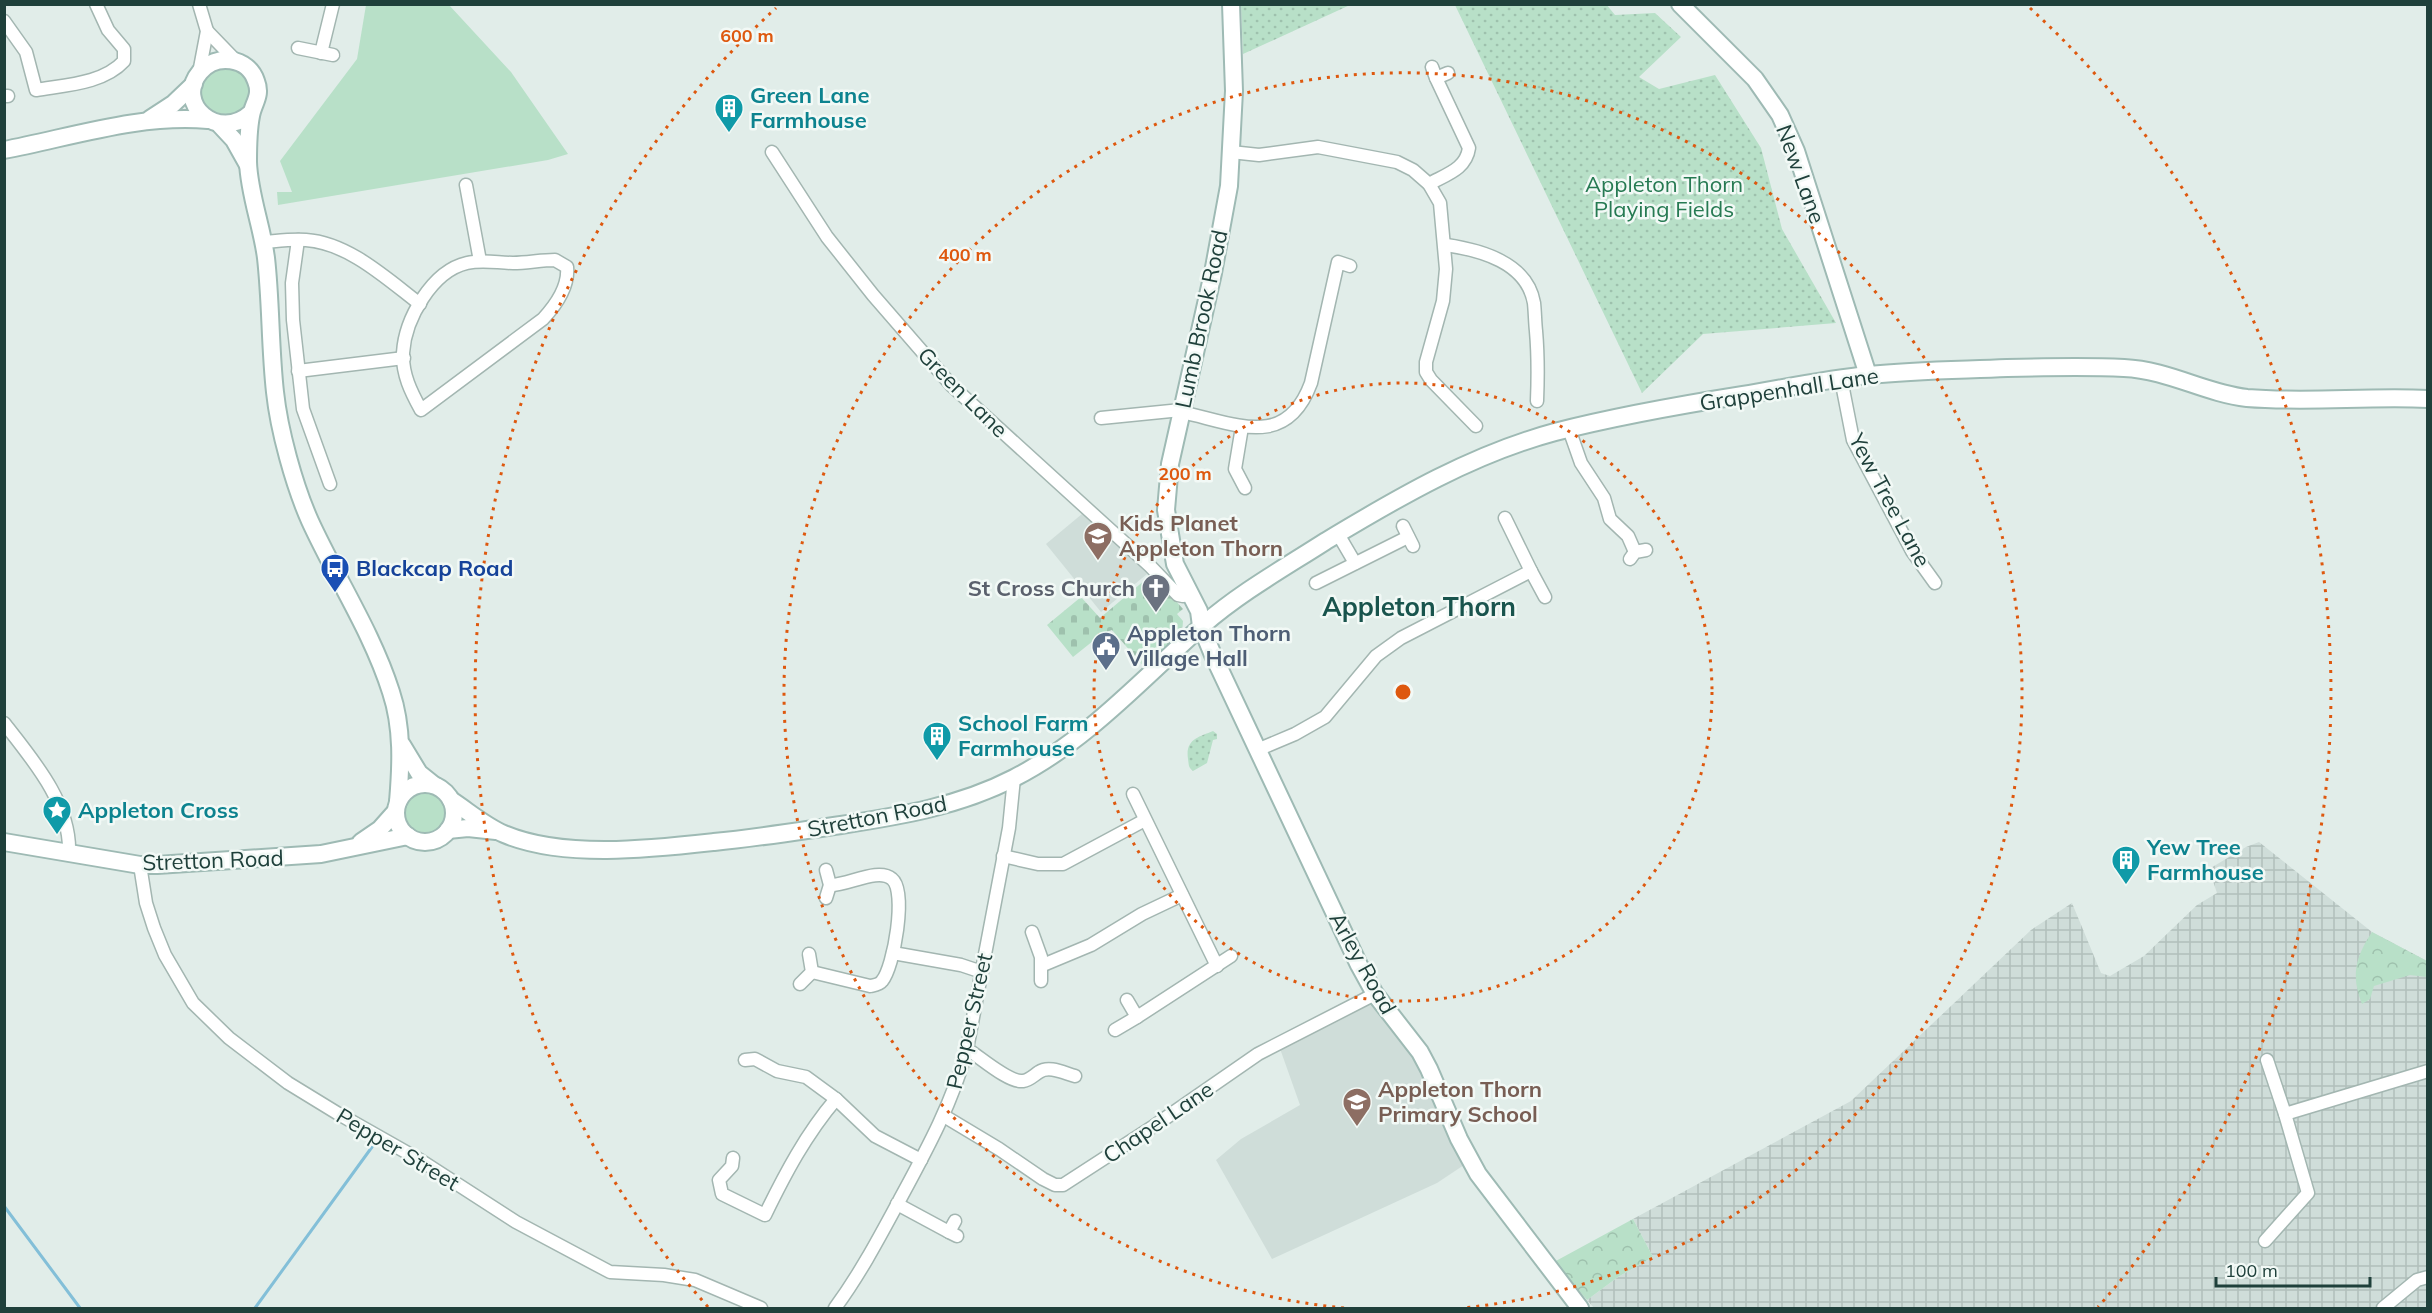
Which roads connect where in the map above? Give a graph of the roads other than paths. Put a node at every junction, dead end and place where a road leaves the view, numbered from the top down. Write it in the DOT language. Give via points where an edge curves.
graph roads {
  1 [pos="96,4"];
  2 [pos="199,4"];
  3 [pos="333,4"];
  4 [pos="1232,4"];
  5 [pos="1680,4"];
  6 [pos="4,21"];
  7 [pos="207,31"];
  8 [pos="298,48"];
  9 [pos="236,61"];
  10 [pos="1439,73"];
  11 [pos="197,79"];
  12 [pos="251,113"];
  13 [pos="150,119"];
  14 [pos="214,122"];
  15 [pos="4,150"];
  16 [pos="772,152"];
  17 [pos="1232,152"];
  18 [pos="248,165"];
  19 [pos="466,184"];
  20 [pos="1429,184"];
  21 [pos="298,240"];
  22 [pos="263,242"];
  23 [pos="1446,246"];
  24 [pos="480,261"];
  25 [pos="1350,266"];
  26 [pos="420,304"];
  27 [pos="404,358"];
  28 [pos="298,371"];
  29 [pos="1868,375"];
  30 [pos="1841,379"];
  31 [pos="2427,399"];
  32 [pos="1537,403"];
  33 [pos="1181,411"];
  34 [pos="1101,418"];
  35 [pos="1476,426"];
  36 [pos="1242,427"];
  37 [pos="1569,429"];
  38 [pos="330,484"];
  39 [pos="1245,488"];
  40 [pos="1505,518"];
  41 [pos="1338,534"];
  42 [pos="1408,536"];
  43 [pos="1637,554"];
  44 [pos="1355,563"];
  45 [pos="1531,571"];
  46 [pos="1316,583"];
  47 [pos="1935,583"];
  48 [pos="1189,594"];
  49 [pos="1545,597"];
  50 [pos="1201,626"];
  51 [pos="4,723"];
  52 [pos="401,742"];
  53 [pos="1257,750"];
  54 [pos="1014,778"];
  55 [pos="434,785"];
  56 [pos="1133,794"];
  57 [pos="451,800"];
  58 [pos="397,806"];
  59 [pos="1145,820"];
  60 [pos="448,830"];
  61 [pos="497,831"];
  62 [pos="408,836"];
  63 [pos="4,842"];
  64 [pos="350,848"];
  65 [pos="69,853"];
  66 [pos="1003,856"];
  67 [pos="140,865"];
  68 [pos="826,870"];
  69 [pos="830,885"];
  70 [pos="1182,895"];
  71 [pos="826,898"];
  72 [pos="1032,932"];
  73 [pos="893,953"];
  74 [pos="809,954"];
  75 [pos="1232,956"];
  76 [pos="1042,965"];
  77 [pos="1216,966"];
  78 [pos="812,972"];
  79 [pos="982,972"];
  80 [pos="1041,981"];
  81 [pos="800,984"];
  82 [pos="1375,994"];
  83 [pos="1126,1000"];
  84 [pos="1137,1017"];
  85 [pos="1115,1030"];
  86 [pos="967,1049"];
  87 [pos="743,1060"];
  88 [pos="2267,1060"];
  89 [pos="2427,1071"];
  90 [pos="1075,1076"];
  91 [pos="836,1099"];
  92 [pos="2286,1114"];
  93 [pos="944,1116"];
  94 [pos="733,1158"];
  95 [pos="921,1160"];
  96 [pos="897,1204"];
  97 [pos="954,1229"];
  98 [pos="2265,1241"];
  99 [pos="2427,1277"];
  100 [pos="761,1308"];
  101 [pos="835,1308"];
  102 [pos="1580,1308"];
  103 [pos="2383,1308"];
  1 -- 6 [label="street" via="108,30 124,49 124,61 95,79 36,90 26,52"];
  2 -- 7 [label="street"];
  3 -- 8 [label="street" via="327,54"];
  4 -- 17 [label="street, Lumb Brook Road"];
  5 -- 29 [label="street, New Lane" via="1755,79 1780,115 1796,151"];
  7 -- 9 [label="street"];
  7 -- 11 [label="street"];
  9 -- 11 [label="street" via="216,61"];
  9 -- 12 [label="street" via="250,70 258,88"];
  10 -- 20 [label="street" via="1469,148 1461,167"];
  11 -- 13 [label="street" via="173,104"];
  11 -- 14 [label="street" via="195,104"];
  12 -- 14 [label="street" via="237,123"];
  12 -- 18 [label="street"];
  13 -- 14 [label="street" via="178,117"];
  13 -- 15 [label="street"];
  14 -- 18 [label="street" via="234,140"];
  16 -- 48 [label="street, Green Lane" via="827,237 952,386 1178,595"];
  17 -- 20 [label="street" via="1259,155 1318,147 1397,162"];
  17 -- 33 [label="street, Lumb Brook Road" via="1213,273"];
  18 -- 22 [label="street"];
  19 -- 24 [label="street"];
  20 -- 23 [label="street" via="1440,203"];
  21 -- 22 [label="street"];
  21 -- 26 [label="street" via="317,242 350,255"];
  21 -- 28 [label="street" via="292,283"];
  22 -- 52 [label="street" via="281,432 309,519 392,693"];
  23 -- 32 [label="street" via="1494,257 1512,268 1526,284 1533,301"];
  23 -- 35 [label="street" via="1443,301 1426,372"];
  24 -- 26 [label="street" via="451,270"];
  24 -- 27 [label="street" via="555,260 567,267 568,274 553,309 543,319 421,410 406,380"];
  25 -- 36 [label="street" via="1338,262 1305,399 1294,414 1279,424 1262,429"];
  26 -- 27 [label="street" via="406,335"];
  27 -- 28 [label="street"];
  28 -- 38 [label="street" via="303,409"];
  29 -- 30 [label="street, Grappenhall Lane"];
  29 -- 31 [label="street, Grappenhall Lane" via="1975,369 2125,368 2163,373 2216,392 2249,398"];
  30 -- 37 [label="street, Grappenhall Lane"];
  30 -- 47 [label="street, Yew Tree Lane" via="1853,440 1912,551"];
  33 -- 34 [label="street"];
  33 -- 36 [label="street"];
  33 -- 48 [label="street, Lumb Brook Road" via="1166,510 1175,564"];
  36 -- 39 [label="street" via="1235,469"];
  37 -- 41 [label="street, Grappenhall Lane" via="1513,445 1461,467"];
  37 -- 43 [label="street" via="1581,463 1604,498 1610,519 1628,536"];
  40 -- 45 [label="street"];
  41 -- 44 [label="street"];
  41 -- 50 [label="street, Grappenhall Lane" via="1235,598"];
  42 -- 44 [label="street"];
  44 -- 46 [label="street"];
  45 -- 49 [label="street"];
  45 -- 53 [label="street" via="1401,638 1376,656 1325,717"];
  48 -- 50 [label="street, Lumb Brook Road" via="1199,611"];
  50 -- 53 [label="street, Arley Road"];
  50 -- 54 [label="street, Stretton Road" via="1128,697"];
  51 -- 65 [label="street" via="54,794 63,813"];
  52 -- 55 [label="street" via="419,773"];
  52 -- 58 [label="street"];
  53 -- 82 [label="street, Arley Road"];
  54 -- 61 [label="street, Stretton Road" via="988,791 914,812 681,846 570,849 541,846"];
  54 -- 66 [label="street, Pepper Street"];
  55 -- 57 [label="street"];
  55 -- 58 [label="street" via="409,789"];
  56 -- 59 [label="street"];
  57 -- 60 [label="street" via="454,815"];
  57 -- 61 [label="street, Stretton Road"];
  58 -- 62 [label="street" via="401,829"];
  58 -- 64 [label="street, Stretton Road" via="380,829"];
  59 -- 66 [label="street" via="1063,864 1038,864"];
  59 -- 70 [label="street"];
  60 -- 61 [label="street, Stretton Road"];
  60 -- 62 [label="street" via="433,841"];
  62 -- 64 [label="street, Stretton Road"];
  63 -- 65 [label="street, Stretton Road"];
  64 -- 67 [label="street, Stretton Road" via="297,856"];
  65 -- 67 [label="street, Stretton Road"];
  66 -- 79 [label="street, Pepper Street"];
  67 -- 100 [label="street, Pepper Street" via="154,928 193,1003 270,1070 516,1222 610,1272 695,1280"];
  68 -- 69 [label="street"];
  69 -- 71 [label="street"];
  69 -- 73 [label="street" via="876,875 892,879 899,888 900,900"];
  70 -- 76 [label="street" via="1091,945"];
  70 -- 77 [label="street"];
  72 -- 76 [label="street"];
  73 -- 78 [label="street" via="884,980 878,985"];
  73 -- 79 [label="street"];
  74 -- 78 [label="street"];
  75 -- 77 [label="street"];
  76 -- 80 [label="street"];
  77 -- 84 [label="street"];
  78 -- 81 [label="street"];
  79 -- 86 [label="street, Pepper Street"];
  82 -- 93 [label="street, Chapel Lane" via="1258,1054 1063,1185 1042,1179"];
  82 -- 102 [label="street, Arley Road" via="1429,1069 1478,1174"];
  83 -- 84 [label="street"];
  84 -- 85 [label="street"];
  86 -- 90 [label="street" via="1011,1079 1022,1082 1049,1068"];
  86 -- 93 [label="street, Pepper Street"];
  87 -- 91 [label="street" via="755,1059 777,1071 806,1077"];
  88 -- 92 [label="street"];
  89 -- 92 [label="street"];
  91 -- 94 [label="street" via="790,1165 765,1215 717,1193 719,1180 732,1166"];
  91 -- 95 [label="street" via="875,1136"];
  92 -- 98 [label="street" via="2308,1193"];
  93 -- 95 [label="street, Pepper Street"];
  95 -- 96 [label="street, Pepper Street"];
  96 -- 97 [label="street"];
  96 -- 101 [label="street, Pepper Street" via="853,1284"];
  99 -- 103 [label="street" via="2417,1280"];
}
